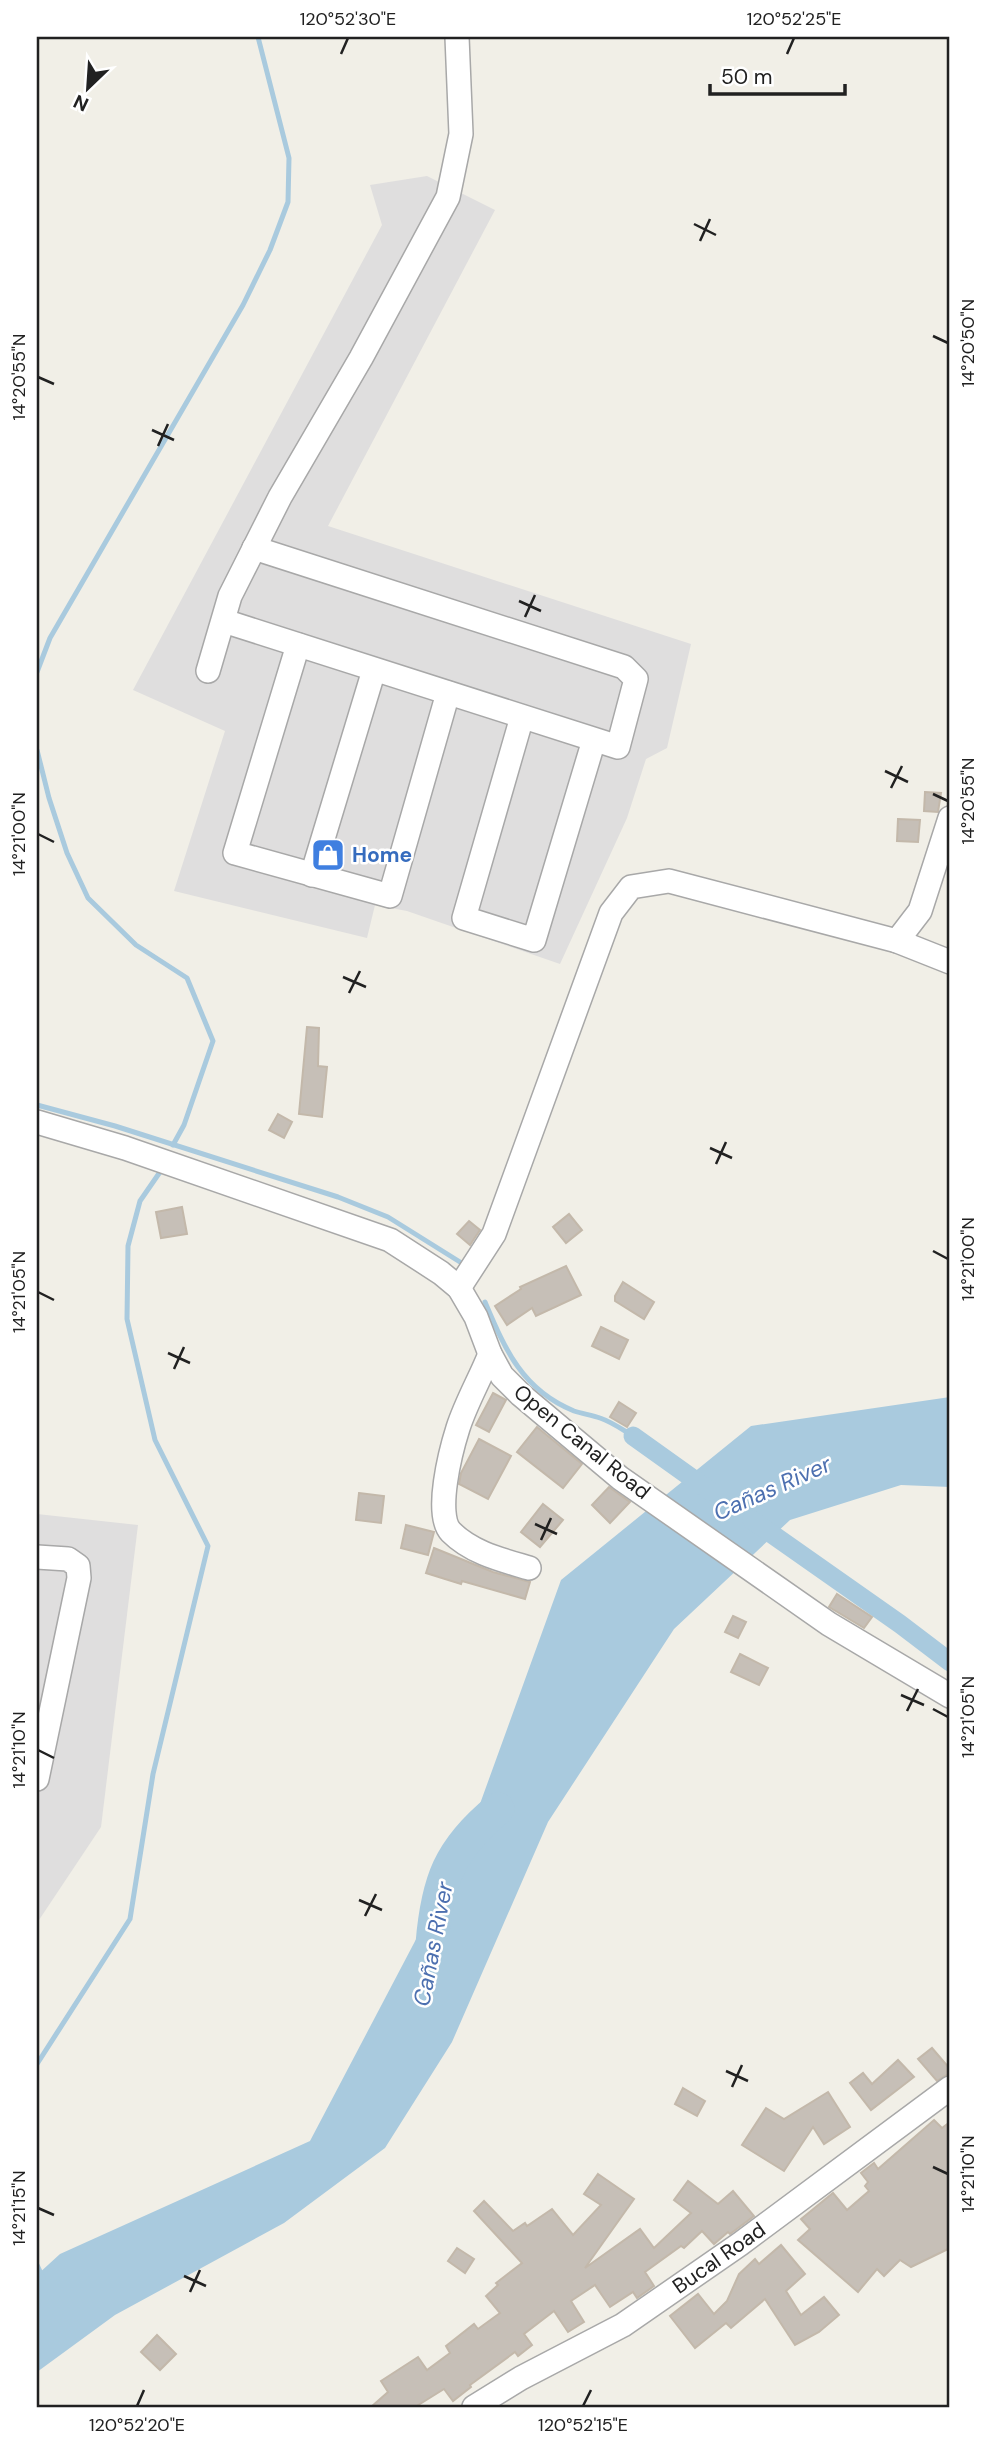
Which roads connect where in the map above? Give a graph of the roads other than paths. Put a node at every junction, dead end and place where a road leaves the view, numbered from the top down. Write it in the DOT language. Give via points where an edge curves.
graph roads {
  1 [pos="457,37"];
  2 [pos="254,548"];
  3 [pos="224,621"];
  4 [pos="298,645"];
  5 [pos="373,670"];
  6 [pos="208,671"];
  7 [pos="448,693"];
  8 [pos="522,717"];
  9 [pos="594,740"];
  10 [pos="950,818"];
  11 [pos="313,875"];
  12 [pos="897,942"];
  13 [pos="950,961"];
  14 [pos="37,1122"];
  15 [pos="459,1288"];
  16 [pos="490,1354"];
  17 [pos="37,1557"];
  18 [pos="529,1568"];
  19 [pos="950,1696"];
  20 [pos="37,1779"];
  21 [pos="950,2088"];
  22 [pos="474,2407"];
  1 -- 2 [label="street" via="461,134 448,197"];
  2 -- 3 [label="street" via="230,596"];
  2 -- 9 [label="street" via="624,667 636,679 618,747"];
  3 -- 4 [label="street"];
  3 -- 6 [label="street"];
  4 -- 5 [label="street"];
  4 -- 11 [label="street" via="235,853"];
  5 -- 7 [label="street"];
  5 -- 11 [label="street"];
  7 -- 8 [label="street"];
  7 -- 11 [label="street" via="390,896"];
  8 -- 9 [label="street"];
  8 -- 9 [label="street" via="464,918 534,940"];
  10 -- 12 [label="street" via="920,911"];
  12 -- 13 [label="street"];
  12 -- 15 [label="street" via="669,881 631,887 611,913 494,1234"];
  14 -- 15 [label="street, Open Canal Road" via="390,1240"];
  15 -- 16 [label="street, Open Canal Road"];
  16 -- 18 [label="street" via="458,1428 443,1517 450,1532 485,1555"];
  16 -- 19 [label="street, Open Canal Road" via="502,1376 521,1395 620,1478 829,1624"];
  17 -- 20 [label="street" via="68,1559 78,1566 79,1578"];
  21 -- 22 [label="street, Bucal Road" via="623,2325"];
}
